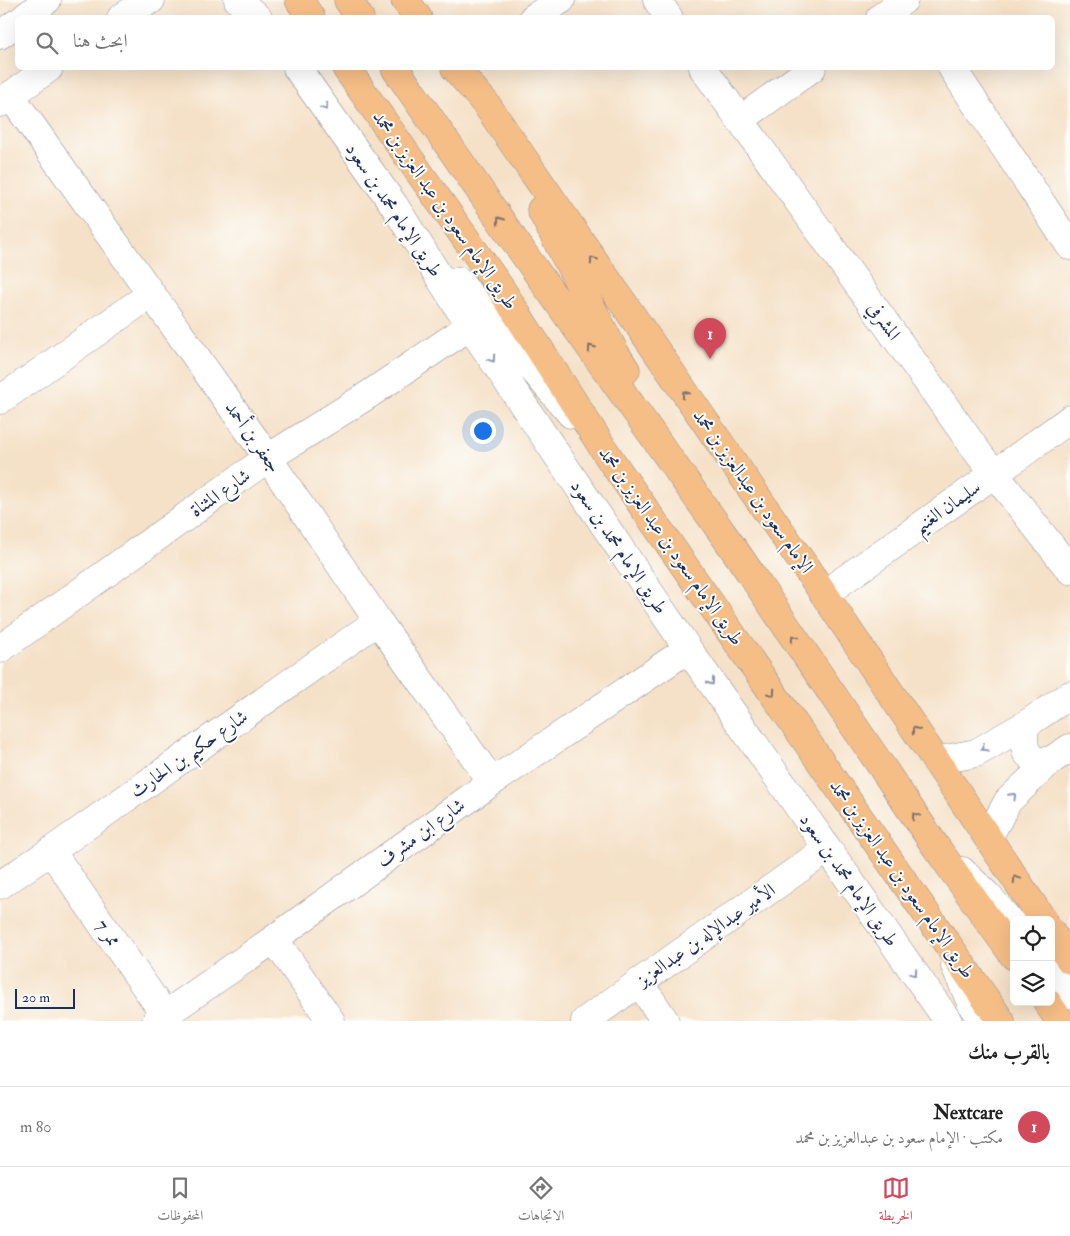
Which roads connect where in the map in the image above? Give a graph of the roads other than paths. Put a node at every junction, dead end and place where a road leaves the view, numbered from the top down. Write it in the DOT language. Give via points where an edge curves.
graph roads {
  1 [pos="47,0"];
  2 [pos="138,0"];
  3 [pos="151,0"];
  4 [pos="238,0"];
  5 [pos="248,0"];
  6 [pos="299,0"];
  7 [pos="348,0"];
  8 [pos="405,0"];
  9 [pos="561,0"];
  10 [pos="656,0"];
  11 [pos="906,0"];
  12 [pos="28,15"];
  13 [pos="120,15"];
  14 [pos="126,15"];
  15 [pos="256,15"];
  16 [pos="257,15"];
  17 [pos="309,15"];
  18 [pos="358,15"];
  19 [pos="416,15"];
  20 [pos="538,15"];
  21 [pos="667,15"];
  22 [pos="884,15"];
  23 [pos="917,15"];
  24 [pos="15,24"];
  25 [pos="0,35"];
  26 [pos="46,70"];
  27 [pos="298,70"];
  28 [pos="347,70"];
  29 [pos="395,70"];
  30 [pos="457,70"];
  31 [pos="704,70"];
  32 [pos="809,70"];
  33 [pos="953,70"];
  34 [pos="5,99"];
  35 [pos="486,104"];
  36 [pos="740,120"];
  37 [pos="394,205"];
  38 [pos="1070,246"];
  39 [pos="151,294"];
  40 [pos="470,326"];
  41 [pos="0,400"];
  42 [pos="1070,419"];
  43 [pos="268,458"];
  44 [pos="612,462"];
  45 [pos="994,474"];
  46 [pos="738,555"];
  47 [pos="1070,570"];
  48 [pos="824,594"];
  49 [pos="378,621"];
  50 [pos="0,649"];
  51 [pos="688,649"];
  52 [pos="1070,695"];
  53 [pos="1025,725"];
  54 [pos="1060,755"];
  55 [pos="936,761"];
  56 [pos="492,782"];
  57 [pos="988,838"];
  58 [pos="936,847"];
  59 [pos="827,849"];
  60 [pos="51,851"];
  61 [pos="0,885"];
  62 [pos="1040,916"];
  63 [pos="1010,921"];
  64 [pos="1055,938"];
  65 [pos="274,939"];
  66 [pos="944,939"];
  67 [pos="1010,950"];
  68 [pos="1070,960"];
  69 [pos="1055,976"];
  70 [pos="639,982"];
  71 [pos="1070,994"];
  72 [pos="1049,1006"];
  73 [pos="160,1018"];
  74 [pos="331,1021"];
  75 [pos="585,1021"];
  76 [pos="665,1021"];
  77 [pos="948,1021"];
  78 [pos="982,1021"];
  79 [pos="1001,1021"];
  80 [pos="1060,1021"];
  1 -- 12 [label="street"];
  2 -- 13 [label="street"];
  3 -- 14 [label="street"];
  4 -- 15 [label="street"];
  5 -- 16 [label="street"];
  6 -- 17 [label="main road"];
  7 -- 18 [label="main road"];
  8 -- 19 [label="main road"];
  9 -- 20 [label="street"];
  10 -- 21 [label="street"];
  11 -- 22 [label="street"];
  11 -- 23 [label="street"];
  24 -- 25 [label="street"];
  26 -- 34 [label="street"];
  27 -- 37 [label="street, طريق الإمام محمد بن سعود, one-way"];
  28 -- 44 [label="main road, طريق الإمام سعود بن عبد العزيز بن محمد" via="501,289"];
  46 -- 29 [label="main road, طريق الإمام سعود بن عبد العزيز بن محمد, one-way"];
  30 -- 35 [label="main road, الإمام سعود بن عبدالعزيز بن محمد"];
  31 -- 36 [label="street, المشرفي"];
  32 -- 36 [label="street"];
  33 -- 38 [label="street"];
  34 -- 39 [label="street, جعفر بن أحمد"];
  35 -- 46 [label="main road" via="615,353"];
  48 -- 35 [label="main road, الإمام سعود بن عبدالعزيز بن محمد, one-way"];
  36 -- 45 [label="street, المشرفي"];
  37 -- 40 [label="street, طريق الإمام محمد بن سعود"];
  37 -- 44 [label="street"];
  39 -- 41 [label="street"];
  39 -- 43 [label="street, جعفر بن أحمد"];
  40 -- 43 [label="street, شارع المثناة"];
  40 -- 51 [label="street, طريق الإمام محمد بن سعود, one-way"];
  42 -- 45 [label="street, سليمان الغنيم"];
  43 -- 49 [label="street, جعفر بن أحمد"];
  43 -- 50 [label="street, شارع المثناة"];
  44 -- 66 [label="main road, طريق الإمام سعود بن عبد العزيز بن محمد, one-way"];
  45 -- 47 [label="street, المشرفي"];
  45 -- 48 [label="street, سليمان الغنيم"];
  58 -- 46 [label="main road, طريق الإمام سعود بن عبد العزيز بن محمد, one-way"];
  55 -- 48 [label="main road, الإمام سعود بن عبدالعزيز بن محمد, one-way"];
  49 -- 56 [label="street, جعفر بن أحمد"];
  49 -- 60 [label="street, شارع حكيم بن الحارث"];
  51 -- 56 [label="street, شارع ابن مشرف"];
  51 -- 59 [label="street, طريق الإمام محمد بن سعود, one-way"];
  52 -- 53 [label="street"];
  53 -- 54 [label="street" via="1026,752 1035,761"];
  53 -- 55 [label="street, one-way" via="976,753"];
  57 -- 54 [label="street, one-way" via="1008,801"];
  55 -- 57 [label="main road, الإمام سعود بن عبدالعزيز بن محمد"];
  56 -- 65 [label="street, شارع ابن مشرف"];
  62 -- 57 [label="main road, الإمام سعود بن عبدالعزيز بن محمد, one-way"];
  58 -- 63 [label="street"];
  58 -- 67 [label="main road, طريق الإمام سعود بن عبد العزيز بن محمد"];
  59 -- 70 [label="street, الأمير عبدالإله بن عبدالعزيز"];
  59 -- 77 [label="street, طريق الإمام محمد بن سعود, one-way"];
  60 -- 61 [label="street, شارع حكيم بن الحارث"];
  60 -- 73 [label="street, ممر 7"];
  64 -- 68 [label="main road"];
  65 -- 73 [label="street, شارع ابن مشرف"];
  65 -- 74 [label="street"];
  66 -- 78 [label="street"];
  66 -- 79 [label="main road, طريق الإمام سعود بن عبد العزيز بن محمد"];
  69 -- 71 [label="street"];
  70 -- 75 [label="street, الأمير عبدالإله بن عبدالعزيز"];
  70 -- 76 [label="street"];
  72 -- 80 [label="main road"];
}
